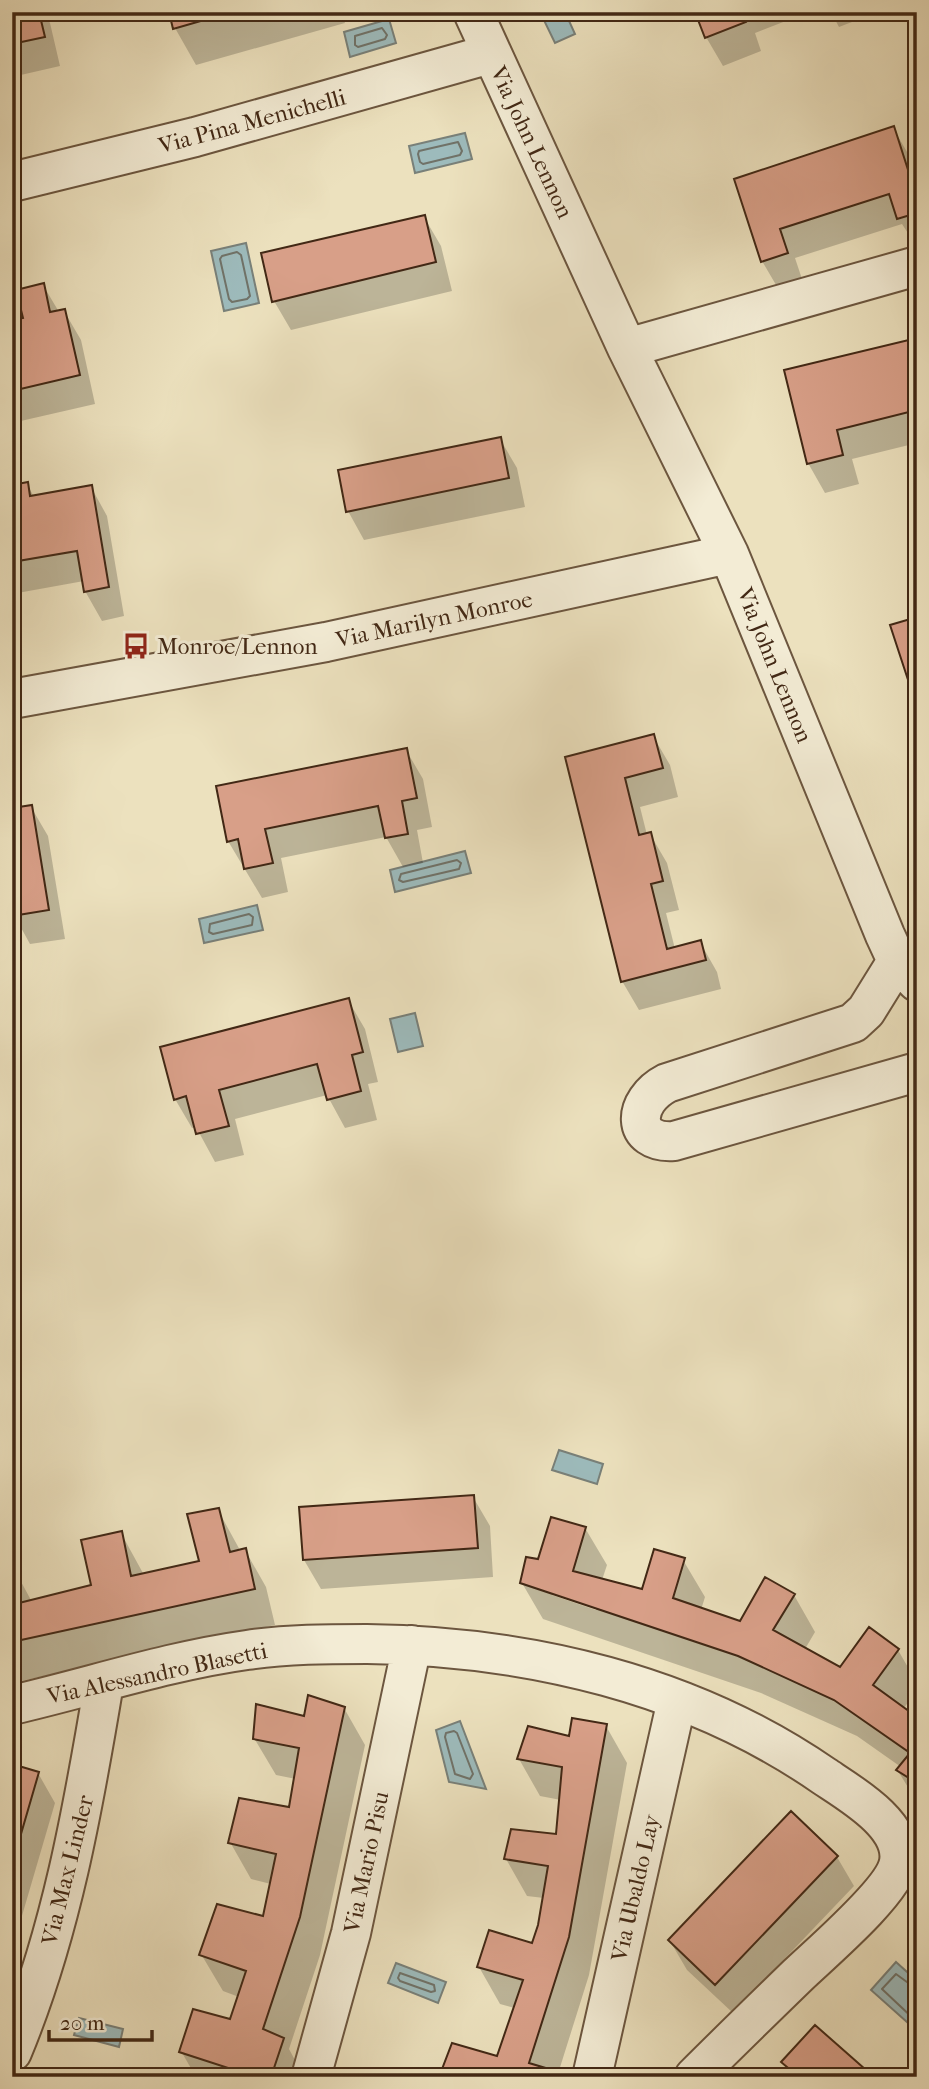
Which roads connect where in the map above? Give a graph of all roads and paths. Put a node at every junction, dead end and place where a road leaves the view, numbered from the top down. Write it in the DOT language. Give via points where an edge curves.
graph roads {
  1 [pos="473,12"];
  2 [pos="491,54"];
  3 [pos="12,182"];
  4 [pos="917,266"];
  5 [pos="627,348"];
  6 [pos="729,554"];
  7 [pos="12,699"];
  8 [pos="907,972"];
  9 [pos="917,1072"];
  10 [pos="412,1645"];
  11 [pos="104,1683"];
  12 [pos="677,1700"];
  13 [pos="12,1705"];
  14 [pos="12,2052"];
  15 [pos="311,2077"];
  16 [pos="592,2077"];
  17 [pos="694,2077"];
  1 -- 2 [label="street, Via John Lennon"];
  2 -- 3 [label="street, Via Pina Menichelli" via="194,138"];
  2 -- 5 [label="street, Via John Lennon"];
  4 -- 5 [label="street"];
  5 -- 6 [label="street, Via John Lennon"];
  6 -- 7 [label="street, Via Marilyn Monroe" via="326,642"];
  6 -- 8 [label="street, Via John Lennon" via="885,935"];
  8 -- 9 [label="street" via="853,1023 667,1083 648,1097 642,1122 653,1139 674,1141"];
  10 -- 11 [label="street, Via Alessandro Blasetti" via="322,1644 247,1650"];
  10 -- 12 [label="street, Via Alessandro Blasetti" via="561,1665"];
  10 -- 15 [label="street, Via Mario Pisu" via="351,1933"];
  11 -- 13 [label="street, Via Alessandro Blasetti"];
  11 -- 14 [label="street, Via Max Linder" via="68,1875"];
  12 -- 16 [label="street, Via Ubaldo Lay"];
  12 -- 17 [label="street, Via Alessandro Blasetti" via="752,1732 803,1761 878,1817 894,1833 899,1849 897,1868 887,1885"];
}
